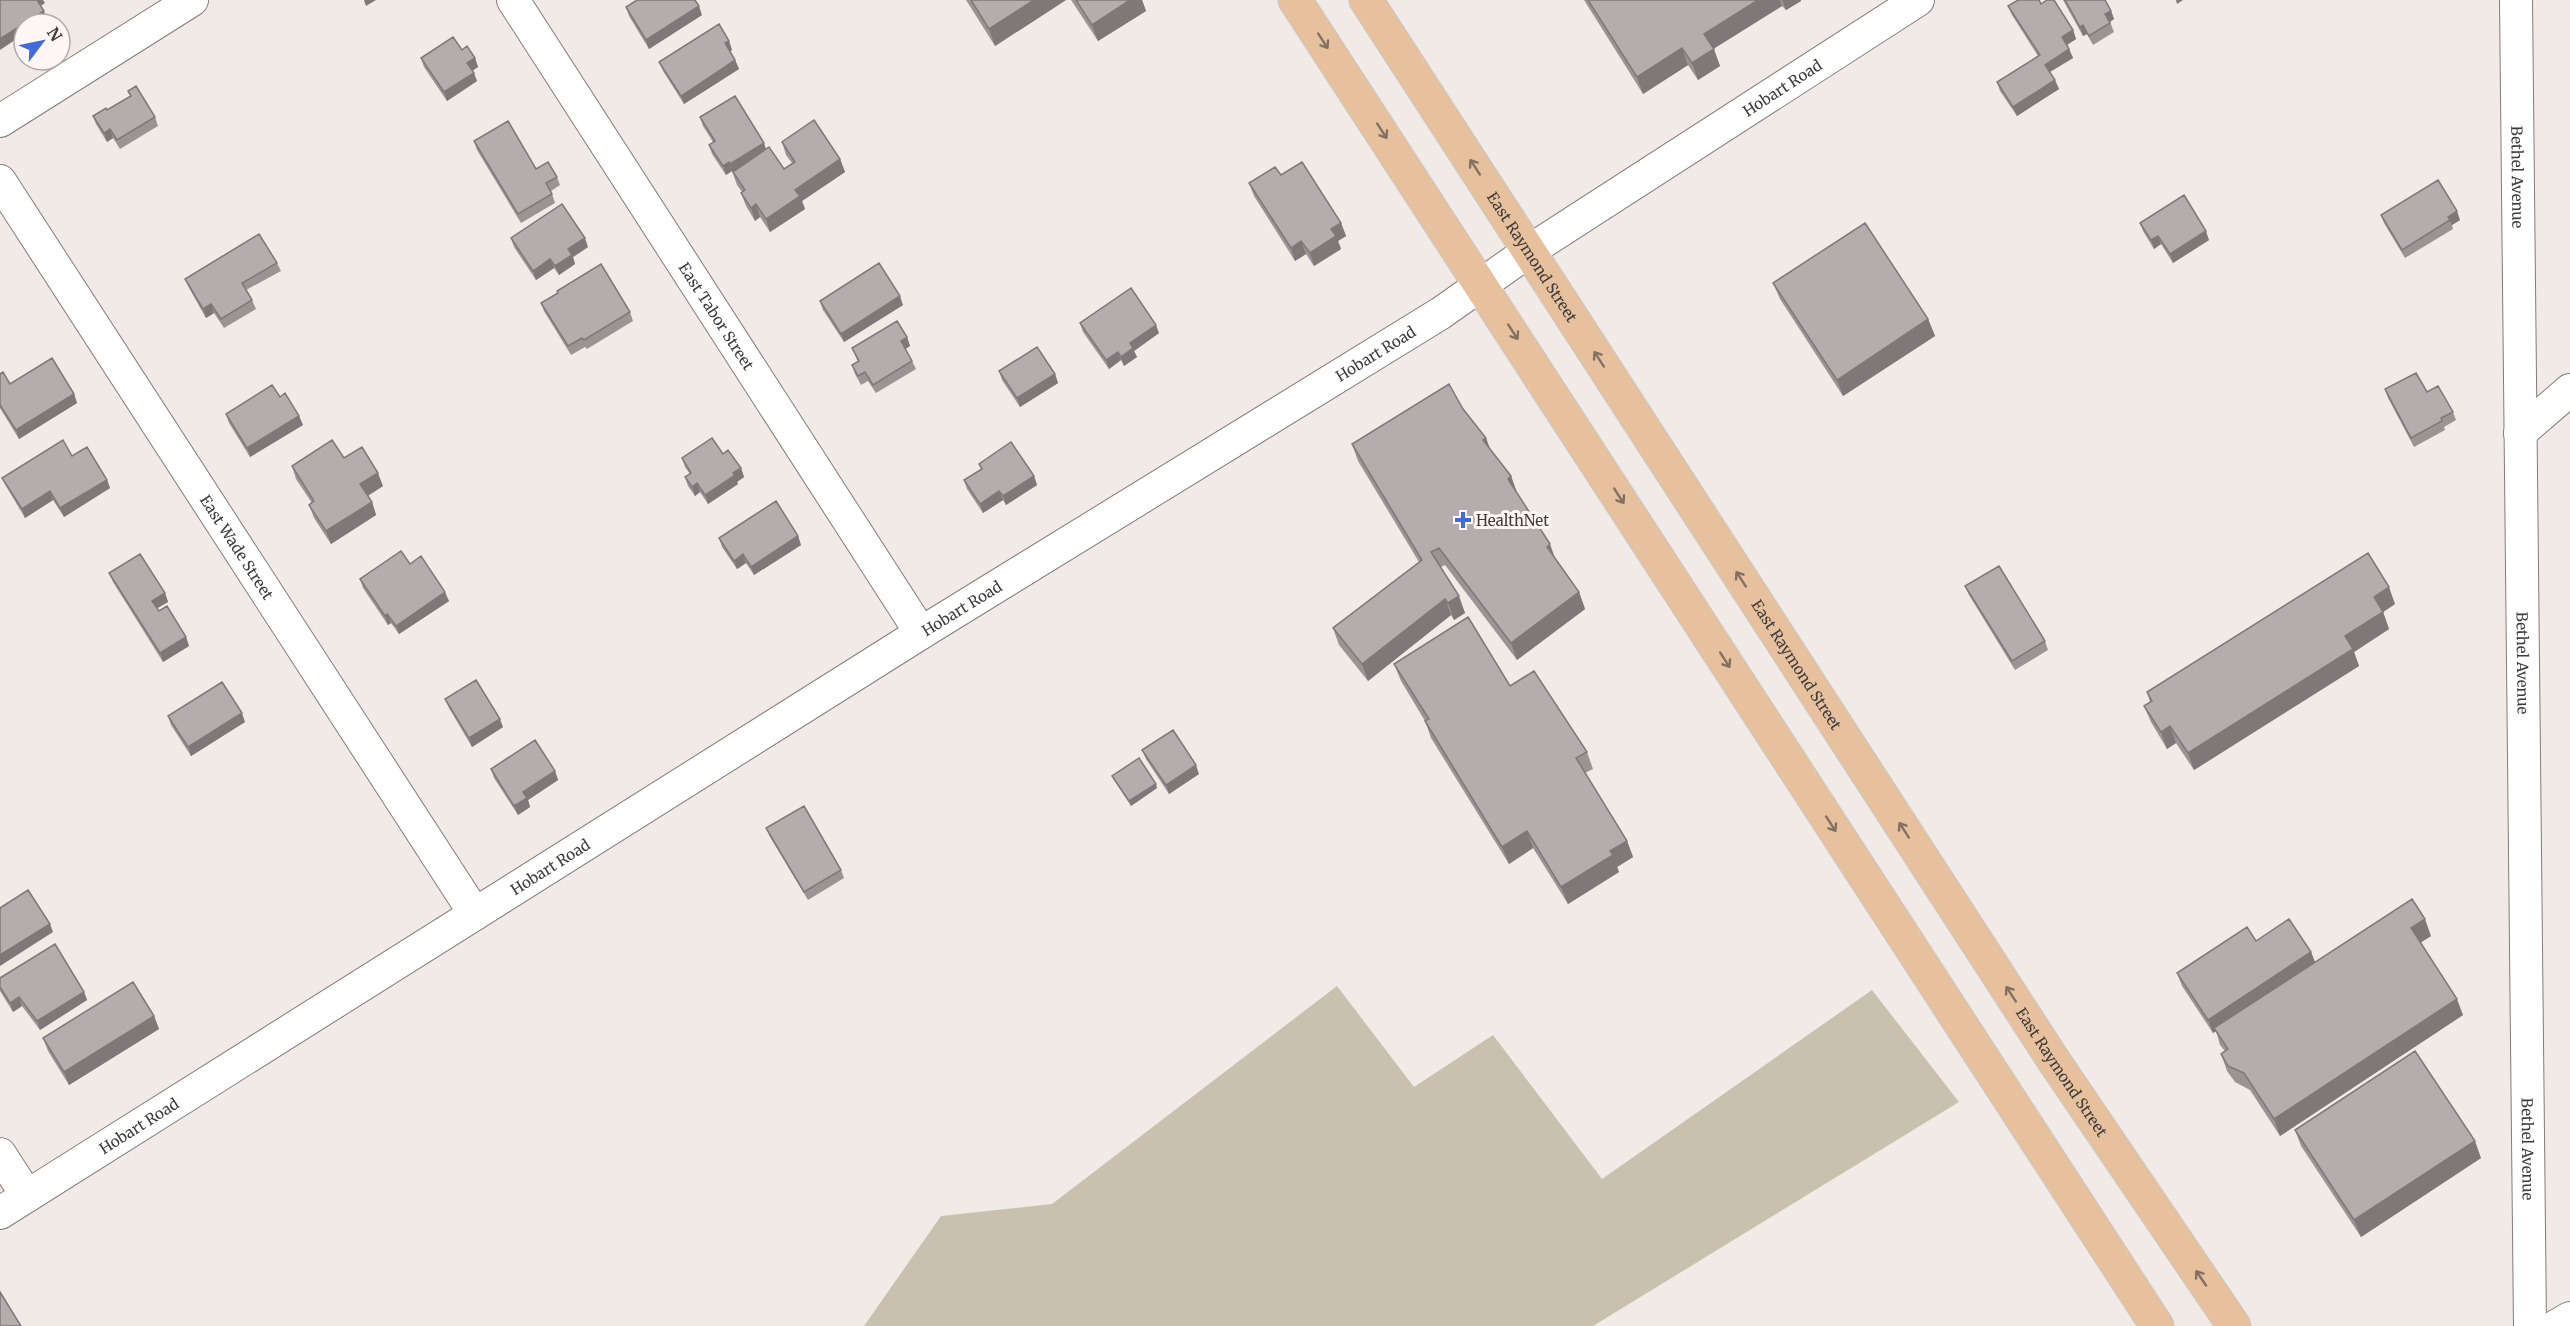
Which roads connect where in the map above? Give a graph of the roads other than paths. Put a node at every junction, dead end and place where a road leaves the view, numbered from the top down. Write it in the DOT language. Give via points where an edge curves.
graph roads {
  1 [pos="192,0"];
  2 [pos="513,0"];
  3 [pos="1295,0"];
  4 [pos="1366,0"];
  5 [pos="1918,0"];
  6 [pos="2516,0"];
  7 [pos="0,121"];
  8 [pos="0,181"];
  9 [pos="1529,251"];
  10 [pos="1482,283"];
  11 [pos="2570,390"];
  12 [pos="2520,433"];
  13 [pos="921,633"];
  14 [pos="475,914"];
  15 [pos="0,1154"];
  16 [pos="27,1196"];
  17 [pos="0,1213"];
  18 [pos="2570,1318"];
  19 [pos="2157,1326"];
  20 [pos="2234,1326"];
  21 [pos="2530,1326"];
  22 [pos="2556,1326"];
  1 -- 7 [label="street"];
  2 -- 13 [label="street, East Tabor Street"];
  3 -- 10 [label="main road, one-way"];
  9 -- 4 [label="main road, East Raymond Street, one-way"];
  5 -- 9 [label="street, Hobart Road"];
  6 -- 12 [label="street, Bethel Avenue"];
  8 -- 14 [label="street, East Wade Street"];
  9 -- 10 [label="street, Hobart Road"];
  20 -- 9 [label="main road, East Raymond Street, one-way" via="2041,1041"];
  10 -- 13 [label="street, Hobart Road" via="1441,313"];
  10 -- 19 [label="main road, one-way"];
  11 -- 12 [label="street"];
  12 -- 21 [label="street, Bethel Avenue"];
  13 -- 14 [label="street, Hobart Road"];
  14 -- 16 [label="street, Hobart Road"];
  15 -- 16 [label="street"];
  16 -- 17 [label="street, Hobart Road"];
  18 -- 22 [label="street"];
}
